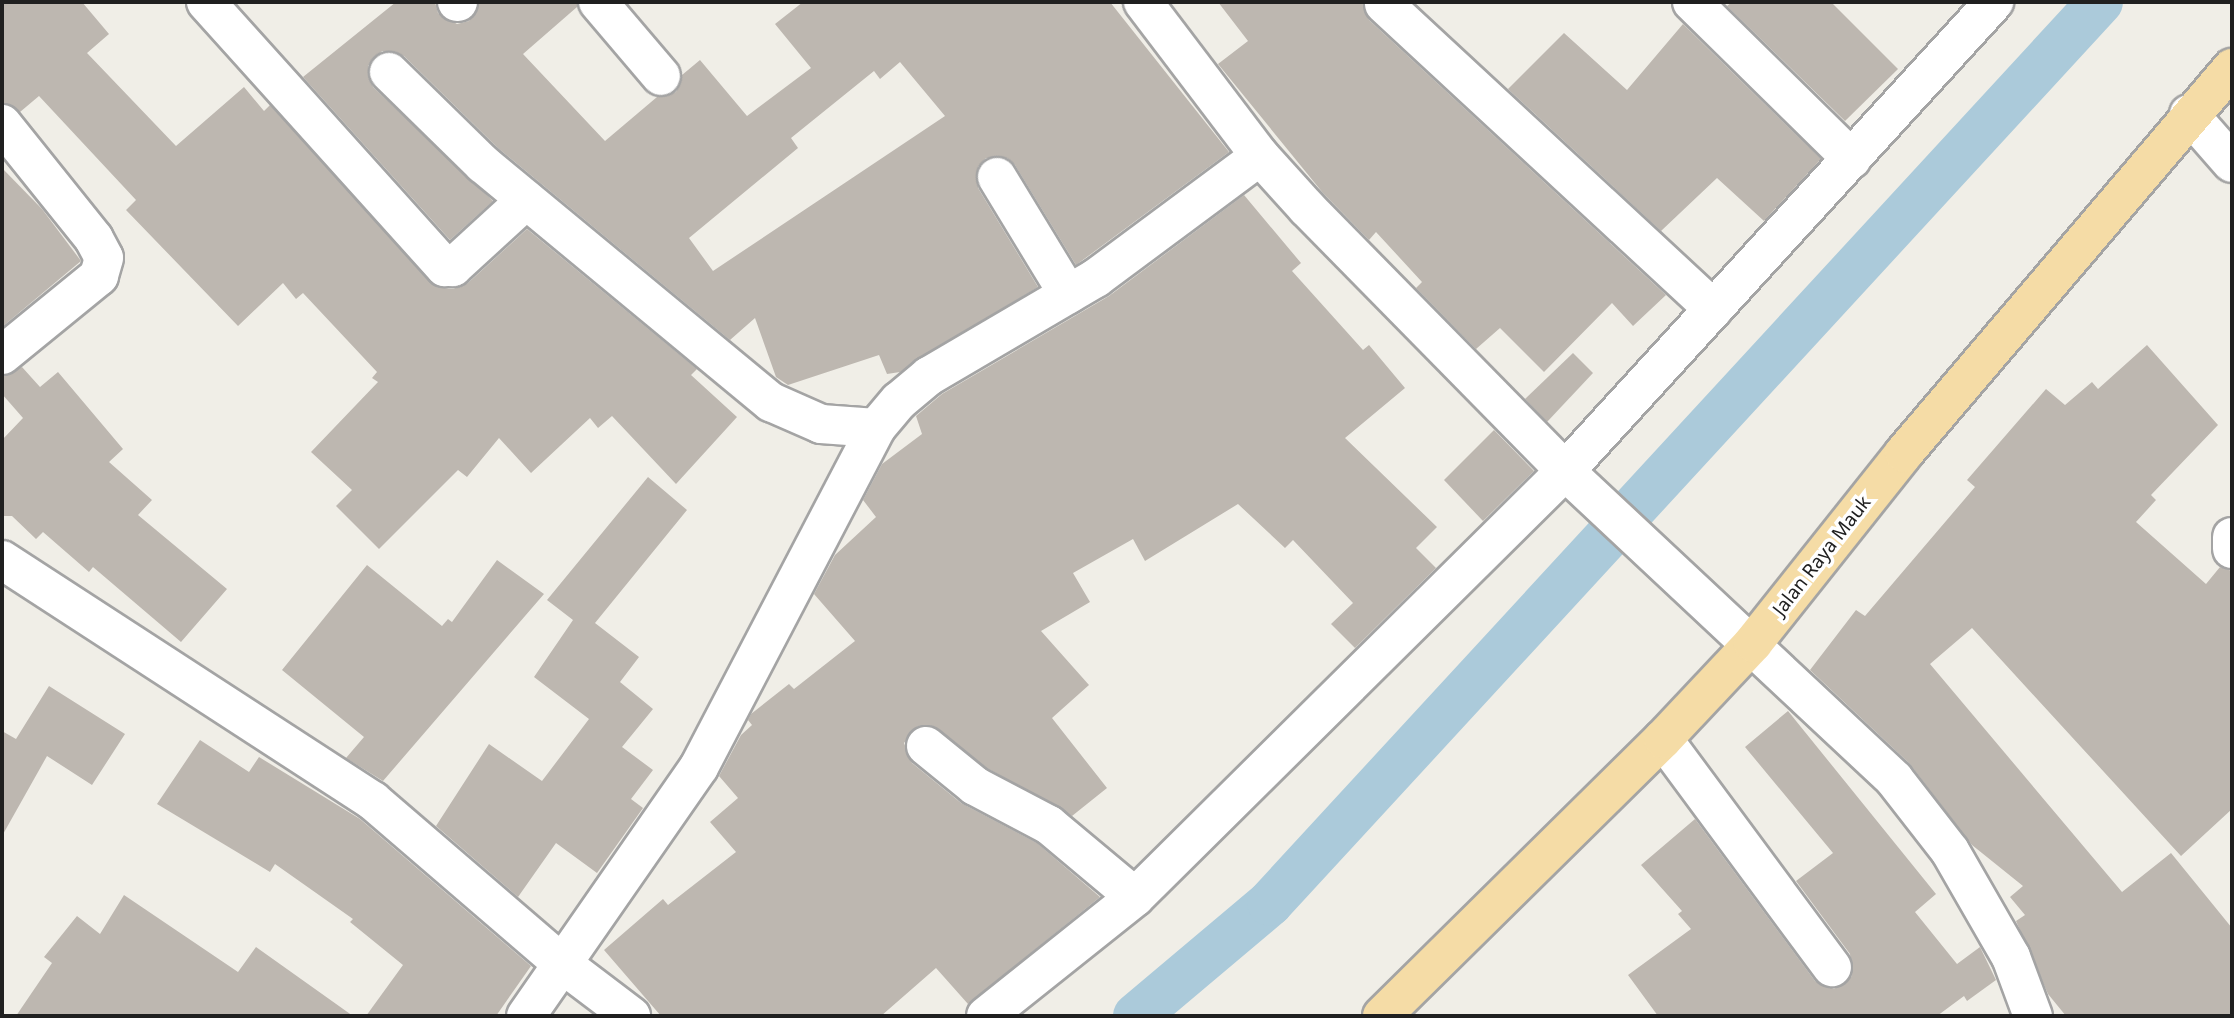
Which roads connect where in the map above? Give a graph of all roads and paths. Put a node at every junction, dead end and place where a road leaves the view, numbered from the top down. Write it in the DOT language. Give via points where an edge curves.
graph roads {
  1 [pos="206,2"];
  2 [pos="598,2"];
  3 [pos="1143,2"];
  4 [pos="1692,2"];
  5 [pos="1994,2"];
  6 [pos="1384,4"];
  7 [pos="2232,68"];
  8 [pos="389,72"];
  9 [pos="661,76"];
  10 [pos="2189,114"];
  11 [pos="2,124"];
  12 [pos="1260,156"];
  13 [pos="1852,159"];
  14 [pos="2232,163"];
  15 [pos="997,177"];
  16 [pos="527,200"];
  17 [pos="1068,294"];
  18 [pos="1713,309"];
  19 [pos="2,355"];
  20 [pos="876,428"];
  21 [pos="1576,480"];
  22 [pos="2232,537"];
  23 [pos="2232,548"];
  24 [pos="2,560"];
  25 [pos="1753,643"];
  26 [pos="1663,739"];
  27 [pos="926,746"];
  28 [pos="1135,897"];
  29 [pos="565,966"];
  30 [pos="1832,967"];
  31 [pos="526,1016"];
  32 [pos="631,1016"];
  33 [pos="986,1016"];
  34 [pos="1382,1016"];
  35 [pos="2033,1016"];
  1 -- 16 [label="street" via="445,267 453,267"];
  2 -- 9 [label="street"];
  3 -- 12 [label="street"];
  4 -- 13 [label="street"];
  5 -- 13 [label="street"];
  6 -- 18 [label="street"];
  7 -- 10 [label="main road, Jalan Raya Mauk"];
  8 -- 16 [label="street"];
  10 -- 14 [label="street"];
  10 -- 25 [label="main road, Jalan Raya Mauk" via="1904,453"];
  11 -- 19 [label="street" via="94,239 104,258 99,276"];
  12 -- 17 [label="street"];
  12 -- 21 [label="street"];
  13 -- 18 [label="street"];
  15 -- 17 [label="street"];
  16 -- 20 [label="street" via="771,402 821,424"];
  17 -- 20 [label="street" via="929,376"];
  18 -- 21 [label="street"];
  20 -- 29 [label="street" via="699,767"];
  21 -- 25 [label="street"];
  21 -- 28 [label="street"];
  22 -- 23 [label="street"];
  24 -- 29 [label="street" via="373,802"];
  25 -- 26 [label="main road, Jalan Raya Mauk"];
  25 -- 35 [label="street" via="1894,779 1950,851 2011,957"];
  26 -- 30 [label="street"];
  26 -- 34 [label="main road, Jalan Raya Mauk"];
  27 -- 28 [label="street" via="975,786 1049,825"];
  28 -- 33 [label="street"];
  29 -- 31 [label="street"];
  29 -- 32 [label="street"];
}
